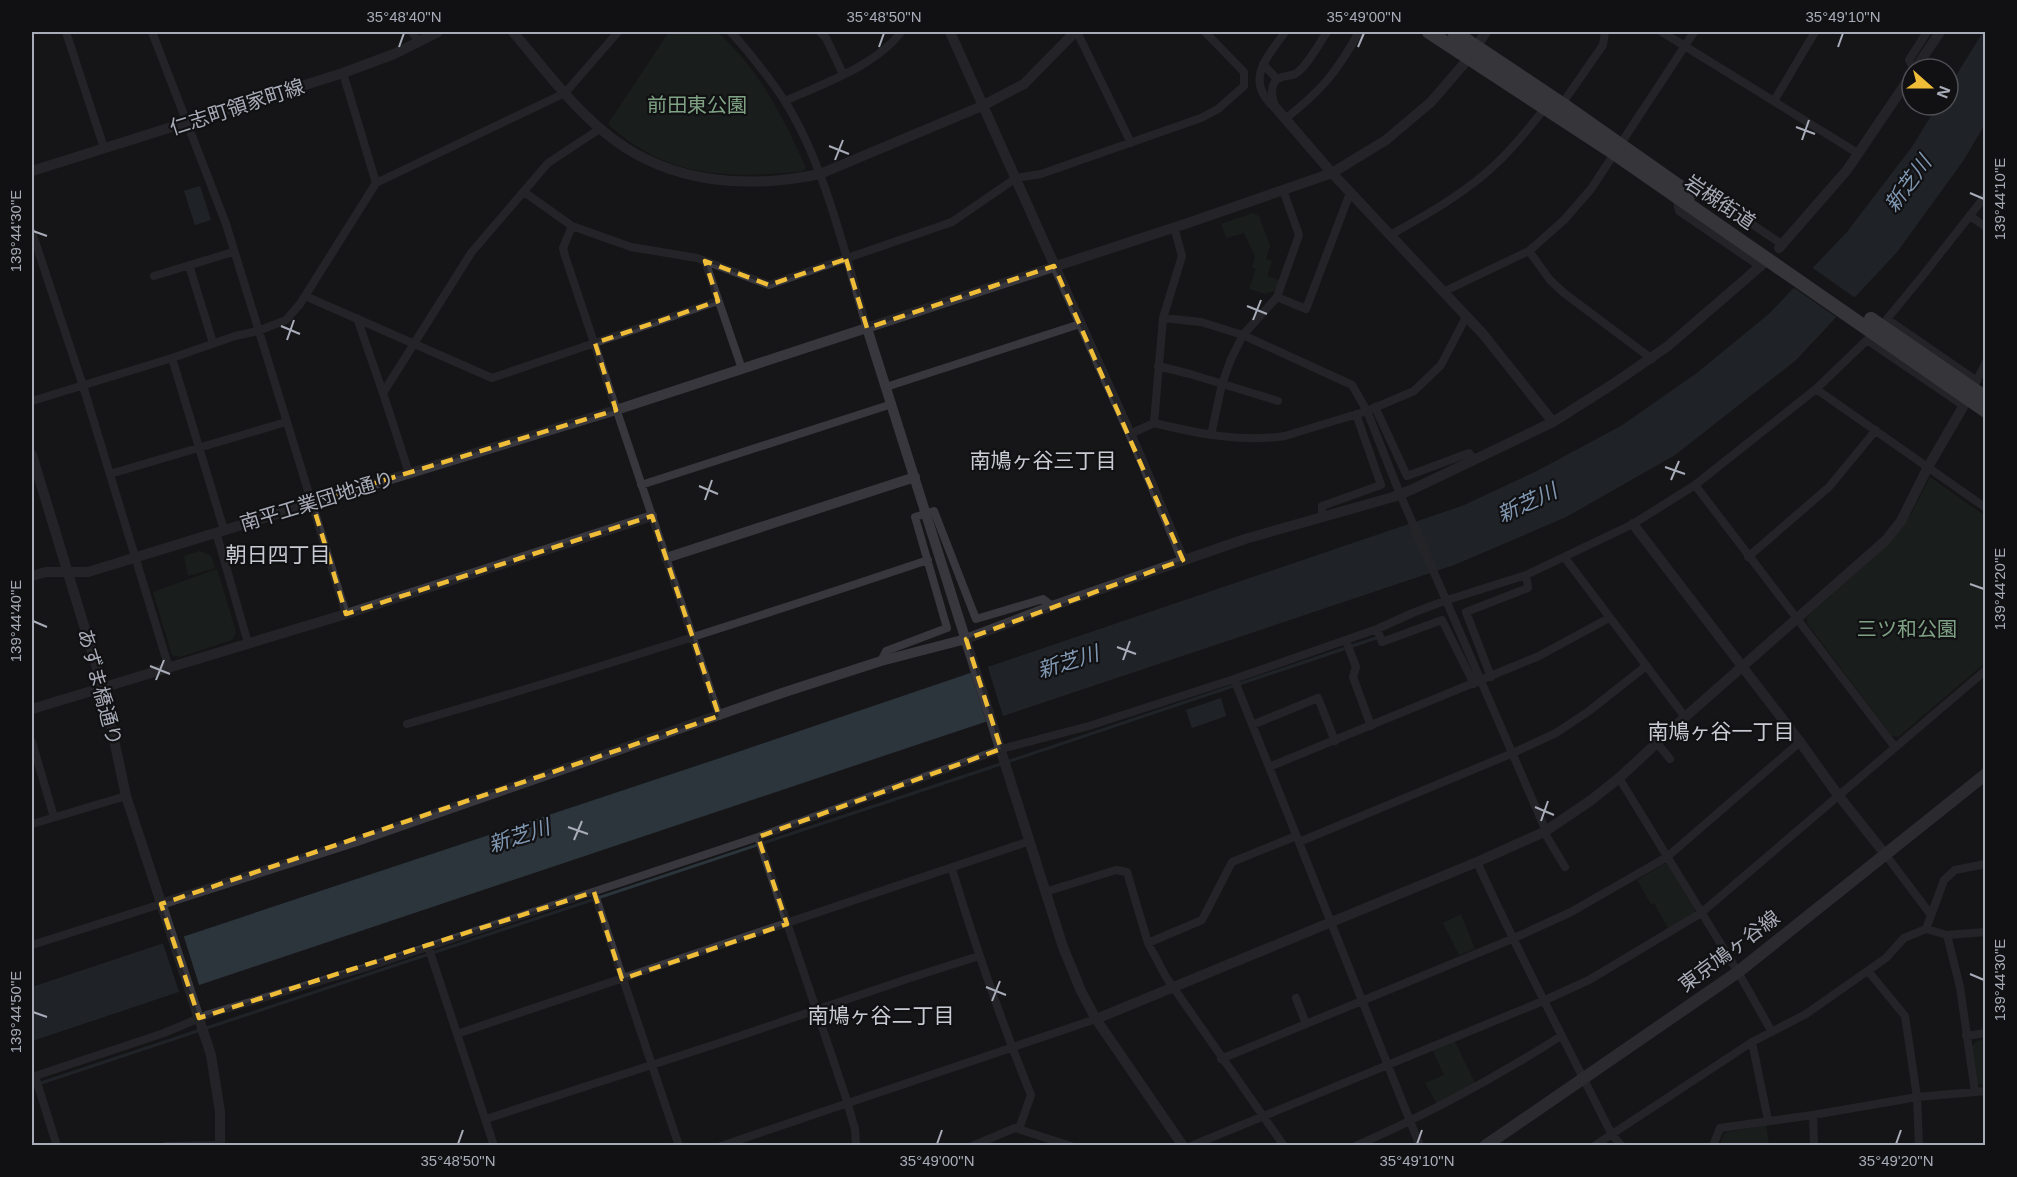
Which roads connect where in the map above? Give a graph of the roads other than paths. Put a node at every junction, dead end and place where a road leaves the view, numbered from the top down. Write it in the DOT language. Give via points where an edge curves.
graph roads {
  1 [pos="66,32"];
  2 [pos="152,32"];
  3 [pos="412,32"];
  4 [pos="438,32"];
  5 [pos="513,32"];
  6 [pos="618,32"];
  7 [pos="730,32"];
  8 [pos="820,32"];
  9 [pos="901,32"];
  10 [pos="950,32"];
  11 [pos="1076,32"];
  12 [pos="1285,32"];
  13 [pos="1327,32"];
  14 [pos="1359,32"];
  15 [pos="1429,32"];
  16 [pos="1454,32"];
  17 [pos="1486,32"];
  18 [pos="1605,32"];
  19 [pos="1662,32"];
  20 [pos="1694,32"];
  21 [pos="1815,32"];
  22 [pos="1927,32"];
  23 [pos="1940,32"];
  24 [pos="1208,33"];
  25 [pos="419,42"];
  26 [pos="1686,46"];
  27 [pos="1473,52"];
  28 [pos="1912,57"];
  29 [pos="1923,57"];
  30 [pos="1263,64"];
  31 [pos="343,73"];
  32 [pos="843,74"];
  33 [pos="1277,79"];
  34 [pos="1900,92"];
  35 [pos="565,93"];
  36 [pos="784,101"];
  37 [pos="1774,101"];
  38 [pos="1562,104"];
  39 [pos="982,106"];
  40 [pos="1275,107"];
  41 [pos="1545,108"];
  42 [pos="1285,118"];
  43 [pos="186,123"];
  44 [pos="601,128"];
  45 [pos="1131,143"];
  46 [pos="104,148"];
  47 [pos="1617,149"];
  48 [pos="1859,154"];
  49 [pos="32,171"];
  50 [pos="1332,173"];
  51 [pos="819,174"];
  52 [pos="1016,178"];
  53 [pos="376,183"];
  54 [pos="1691,183"];
  55 [pos="1283,190"];
  56 [pos="524,192"];
  57 [pos="1350,193"];
  58 [pos="1986,195"];
  59 [pos="1676,196"];
  60 [pos="1970,216"];
  61 [pos="572,226"];
  62 [pos="1174,227"];
  63 [pos="1986,227"];
  64 [pos="32,232"];
  65 [pos="1390,235"];
  66 [pos="1529,250"];
  67 [pos="233,252"];
  68 [pos="1781,255"];
  69 [pos="846,259"];
  70 [pos="705,261"];
  71 [pos="189,265"];
  72 [pos="1762,265"];
  73 [pos="1054,266"];
  74 [pos="154,276"];
  75 [pos="1443,292"];
  76 [pos="305,296"];
  77 [pos="1277,297"];
  78 [pos="718,301"];
  79 [pos="1466,317"];
  80 [pos="357,318"];
  81 [pos="1163,318"];
  82 [pos="1080,324"];
  83 [pos="867,328"];
  84 [pos="258,331"];
  85 [pos="1243,336"];
  86 [pos="213,343"];
  87 [pos="414,344"];
  88 [pos="595,344"];
  89 [pos="172,358"];
  90 [pos="1652,358"];
  91 [pos="1986,362"];
  92 [pos="1158,366"];
  93 [pos="742,369"];
  94 [pos="1222,384"];
  95 [pos="83,386"];
  96 [pos="886,387"];
  97 [pos="1816,389"];
  98 [pos="383,393"];
  99 [pos="1971,394"];
  100 [pos="1986,398"];
  101 [pos="32,401"];
  102 [pos="1278,401"];
  103 [pos="892,404"];
  104 [pos="1371,409"];
  105 [pos="616,410"];
  106 [pos="1986,411"];
  107 [pos="1356,414"];
  108 [pos="286,422"];
  109 [pos="1553,422"];
  110 [pos="1154,423"];
  111 [pos="1876,430"];
  112 [pos="1130,434"];
  113 [pos="1211,435"];
  114 [pos="199,448"];
  115 [pos="32,455"];
  116 [pos="1475,460"];
  117 [pos="1928,467"];
  118 [pos="409,473"];
  119 [pos="110,474"];
  120 [pos="915,477"];
  121 [pos="641,485"];
  122 [pos="1695,485"];
  123 [pos="1400,494"];
  124 [pos="312,502"];
  125 [pos="1986,508"];
  126 [pos="926,513"];
  127 [pos="652,516"];
  128 [pos="1322,516"];
  129 [pos="1633,524"];
  130 [pos="220,531"];
  131 [pos="1748,557"];
  132 [pos="135,558"];
  133 [pos="666,558"];
  134 [pos="1565,558"];
  135 [pos="928,560"];
  136 [pos="1183,560"];
  137 [pos="67,572"];
  138 [pos="1526,575"];
  139 [pos="32,576"];
  140 [pos="1446,600"];
  141 [pos="1052,606"];
  142 [pos="346,614"];
  143 [pos="1608,618"];
  144 [pos="1797,619"];
  145 [pos="1377,629"];
  146 [pos="693,639"];
  147 [pos="1346,641"];
  148 [pos="967,642"];
  149 [pos="248,643"];
  150 [pos="881,661"];
  151 [pos="1646,666"];
  152 [pos="1742,668"];
  153 [pos="169,669"];
  154 [pos="1985,672"];
  155 [pos="1491,677"];
  156 [pos="1234,679"];
  157 [pos="1478,683"];
  158 [pos="103,688"];
  159 [pos="32,709"];
  160 [pos="719,716"];
  161 [pos="1685,717"];
  162 [pos="407,724"];
  163 [pos="1252,725"];
  164 [pos="1371,726"];
  165 [pos="1335,741"];
  166 [pos="32,742"];
  167 [pos="1800,742"];
  168 [pos="1657,743"];
  169 [pos="1000,746"];
  170 [pos="1894,747"];
  171 [pos="1513,753"];
  172 [pos="1670,759"];
  173 [pos="1269,767"];
  174 [pos="1986,774"];
  175 [pos="1619,778"];
  176 [pos="1838,795"];
  177 [pos="126,796"];
  178 [pos="54,817"];
  179 [pos="32,824"];
  180 [pos="1545,832"];
  181 [pos="758,837"];
  182 [pos="1297,839"];
  183 [pos="1030,841"];
  184 [pos="1885,854"];
  185 [pos="1667,857"];
  186 [pos="1477,862"];
  187 [pos="1986,864"];
  188 [pos="1565,867"];
  189 [pos="952,869"];
  190 [pos="594,892"];
  191 [pos="1046,892"];
  192 [pos="161,904"];
  193 [pos="1701,913"];
  194 [pos="1931,915"];
  195 [pos="1331,922"];
  196 [pos="787,924"];
  197 [pos="1926,929"];
  198 [pos="1986,932"];
  199 [pos="1947,934"];
  200 [pos="1512,939"];
  201 [pos="1148,943"];
  202 [pos="32,945"];
  203 [pos="429,946"];
  204 [pos="979,956"];
  205 [pos="1868,971"];
  206 [pos="1738,972"];
  207 [pos="622,979"];
  208 [pos="1172,987"];
  209 [pos="1296,998"];
  210 [pos="1543,1000"];
  211 [pos="1362,1002"];
  212 [pos="817,1009"];
  213 [pos="198,1014"];
  214 [pos="1096,1019"];
  215 [pos="1306,1024"];
  216 [pos="1772,1032"];
  217 [pos="1986,1033"];
  218 [pos="457,1034"];
  219 [pos="1561,1036"];
  220 [pos="1966,1036"];
  221 [pos="1752,1042"];
  222 [pos="1011,1047"];
  223 [pos="1221,1059"];
  224 [pos="651,1065"];
  225 [pos="1388,1065"];
  226 [pos="33,1076"];
  227 [pos="1583,1077"];
  228 [pos="1986,1091"];
  229 [pos="1975,1092"];
  230 [pos="1917,1097"];
  231 [pos="847,1102"];
  232 [pos="1263,1115"];
  233 [pos="1813,1115"];
  234 [pos="486,1119"];
  235 [pos="1768,1120"];
  236 [pos="1411,1122"];
  237 [pos="1019,1129"];
  238 [pos="1612,1135"];
  239 [pos="997,1136"];
  240 [pos="220,1145"];
  241 [pos="57,1146"];
  242 [pos="166,1146"];
  243 [pos="230,1146"];
  244 [pos="494,1146"];
  245 [pos="679,1146"];
  246 [pos="721,1146"];
  247 [pos="856,1146"];
  248 [pos="972,1146"];
  249 [pos="996,1146"];
  250 [pos="1071,1146"];
  251 [pos="1183,1146"];
  252 [pos="1191,1146"];
  253 [pos="1284,1146"];
  254 [pos="1356,1146"];
  255 [pos="1420,1146"];
  256 [pos="1485,1146"];
  257 [pos="1594,1146"];
  258 [pos="1622,1146"];
  259 [pos="1713,1146"];
  260 [pos="1814,1146"];
  261 [pos="1919,1146"];
  1 -- 46 [label="street"];
  2 -- 43 [label="street"];
  3 -- 25 [label="street"];
  4 -- 25 [label="street, 仁志町領家町線"];
  5 -- 35 [label="street"];
  6 -- 35 [label="street"];
  7 -- 36 [label="street"];
  8 -- 32 [label="street"];
  9 -- 32 [label="street" via="883,52"];
  10 -- 39 [label="street"];
  11 -- 39 [label="street" via="1024,84"];
  11 -- 45 [label="street"];
  12 -- 30 [label="street"];
  13 -- 33 [label="street" via="1302,69"];
  14 -- 42 [label="street" via="1322,88"];
  15 -- 27 [label="highway, 岩槻街道"];
  16 -- 27 [label="highway, 岩槻街道"];
  17 -- 27 [label="street, 南平工業団地通り"];
  18 -- 38 [label="street" via="1604,45"];
  19 -- 26 [label="street"];
  20 -- 26 [label="street"];
  21 -- 37 [label="street"];
  22 -- 28 [label="street"];
  23 -- 29 [label="street"];
  24 -- 45 [label="street" via="1244,72 1244,86 1201,118"];
  25 -- 31 [label="street, 仁志町領家町線"];
  26 -- 37 [label="street"];
  26 -- 47 [label="street"];
  27 -- 38 [label="highway, 岩槻街道"];
  27 -- 41 [label="highway, 岩槻街道"];
  27 -- 50 [label="street, 南平工業団地通り" via="1408,123"];
  30 -- 33 [label="street"];
  30 -- 40 [label="street" via="1260,90"];
  31 -- 43 [label="street, 仁志町領家町線"];
  31 -- 53 [label="street"];
  32 -- 36 [label="street"];
  33 -- 40 [label="street" via="1272,94"];
  34 -- 48 [label="street"];
  35 -- 44 [label="street"];
  35 -- 53 [label="street"];
  36 -- 51 [label="street"];
  37 -- 48 [label="street"];
  38 -- 47 [label="highway, 岩槻街道"];
  39 -- 51 [label="street"];
  39 -- 52 [label="street"];
  40 -- 42 [label="street"];
  41 -- 47 [label="highway, 岩槻街道"];
  41 -- 65 [label="street" via="1498,163 1438,208"];
  42 -- 50 [label="street"];
  43 -- 46 [label="street, 仁志町領家町線"];
  43 -- 67 [label="street"];
  44 -- 51 [label="street" via="655,164 709,180 774,181"];
  44 -- 56 [label="street" via="548,163"];
  45 -- 52 [label="street" via="1041,174"];
  46 -- 49 [label="street, 仁志町領家町線"];
  47 -- 59 [label="highway, 岩槻街道"];
  47 -- 66 [label="street" via="1591,189 1564,220"];
  47 -- 68 [label="highway, 岩槻街道"];
  48 -- 68 [label="street"];
  50 -- 55 [label="street, 南平工業団地通り"];
  50 -- 57 [label="street"];
  51 -- 69 [label="street"];
  52 -- 69 [label="street" via="952,222"];
  52 -- 73 [label="street"];
  53 -- 76 [label="street"];
  54 -- 68 [label="street"];
  55 -- 62 [label="street, 南平工業団地通り"];
  55 -- 77 [label="street" via="1299,235"];
  56 -- 61 [label="street"];
  56 -- 87 [label="street" via="471,253"];
  57 -- 65 [label="street"];
  57 -- 77 [label="street" via="1306,309"];
  58 -- 60 [label="street"];
  59 -- 68 [label="highway, 岩槻街道"];
  59 -- 72 [label="street" via="1679,211"];
  60 -- 63 [label="street"];
  60 -- 99 [label="street" via="1887,319"];
  61 -- 70 [label="street" via="624,245"];
  61 -- 88 [label="street" via="563,248"];
  62 -- 73 [label="street, 南平工業団地通り"];
  62 -- 81 [label="street" via="1182,256"];
  64 -- 95 [label="street"];
  65 -- 75 [label="street"];
  66 -- 75 [label="street"];
  66 -- 90 [label="street" via="1564,293"];
  67 -- 71 [label="street"];
  67 -- 84 [label="street"];
  68 -- 99 [label="highway, 岩槻街道"];
  69 -- 70 [label="street" via="770,285"];
  69 -- 83 [label="street"];
  70 -- 78 [label="street"];
  71 -- 74 [label="street"];
  71 -- 86 [label="street"];
  72 -- 90 [label="street"];
  73 -- 82 [label="street"];
  73 -- 83 [label="street, 南平工業団地通り"];
  75 -- 79 [label="street"];
  76 -- 80 [label="street"];
  76 -- 84 [label="street" via="286,320"];
  77 -- 85 [label="street"];
  78 -- 88 [label="street"];
  78 -- 93 [label="street"];
  79 -- 104 [label="street" via="1441,365 1426,381 1414,391"];
  79 -- 109 [label="street"];
  80 -- 87 [label="street"];
  80 -- 98 [label="street"];
  81 -- 85 [label="street" via="1201,322"];
  81 -- 92 [label="street"];
  82 -- 96 [label="street"];
  82 -- 112 [label="street"];
  83 -- 93 [label="street, 南平工業団地通り"];
  83 -- 96 [label="street"];
  84 -- 86 [label="street"];
  84 -- 108 [label="street"];
  85 -- 94 [label="street"];
  85 -- 104 [label="street" via="1352,385"];
  86 -- 89 [label="street"];
  87 -- 88 [label="street" via="492,378"];
  87 -- 98 [label="street"];
  88 -- 105 [label="street"];
  89 -- 95 [label="street"];
  89 -- 114 [label="street"];
  90 -- 109 [label="street"];
  91 -- 99 [label="street"];
  92 -- 94 [label="street"];
  92 -- 110 [label="street"];
  93 -- 105 [label="street, 南平工業団地通り"];
  94 -- 102 [label="street"];
  94 -- 113 [label="street"];
  95 -- 101 [label="street"];
  95 -- 119 [label="street"];
  96 -- 103 [label="street"];
  97 -- 99 [label="street" via="1867,340"];
  97 -- 111 [label="street"];
  97 -- 122 [label="street"];
  98 -- 118 [label="street"];
  99 -- 100 [label="highway, 岩槻街道"];
  99 -- 106 [label="highway, 岩槻街道"];
  99 -- 117 [label="street"];
  103 -- 120 [label="street"];
  103 -- 121 [label="street"];
  104 -- 107 [label="street"];
  104 -- 116 [label="street" via="1407,476 1469,453"];
  104 -- 123 [label="street"];
  105 -- 118 [label="street, 南平工業団地通り"];
  105 -- 121 [label="street"];
  107 -- 113 [label="street" via="1272,438"];
  107 -- 128 [label="street" via="1381,485 1322,506"];
  108 -- 114 [label="street"];
  108 -- 124 [label="street"];
  109 -- 116 [label="street"];
  110 -- 112 [label="street"];
  110 -- 113 [label="street"];
  111 -- 117 [label="street"];
  111 -- 131 [label="street" via="1829,487"];
  112 -- 136 [label="street"];
  114 -- 119 [label="street"];
  114 -- 130 [label="street"];
  115 -- 137 [label="street, あずま橋通り"];
  116 -- 123 [label="street"];
  117 -- 125 [label="street"];
  117 -- 144 [label="street" via="1901,521 1886,540"];
  118 -- 124 [label="street, 南平工業団地通り"];
  119 -- 132 [label="street"];
  120 -- 126 [label="street"];
  120 -- 133 [label="street"];
  121 -- 127 [label="street"];
  122 -- 129 [label="street"];
  122 -- 131 [label="street"];
  123 -- 128 [label="street"];
  123 -- 140 [label="street"];
  124 -- 130 [label="street, 南平工業団地通り"];
  124 -- 142 [label="street"];
  126 -- 135 [label="street" via="915,517"];
  126 -- 141 [label="street" via="934,511 976,619 1043,599"];
  126 -- 148 [label="street"];
  127 -- 133 [label="street"];
  127 -- 142 [label="street"];
  128 -- 136 [label="street"];
  129 -- 134 [label="street"];
  129 -- 152 [label="street"];
  130 -- 132 [label="street, 南平工業団地通り"];
  130 -- 149 [label="street"];
  131 -- 144 [label="street"];
  132 -- 137 [label="street, 南平工業団地通り" via="88,572"];
  132 -- 153 [label="street"];
  133 -- 146 [label="street"];
  134 -- 138 [label="street"];
  134 -- 143 [label="street"];
  135 -- 146 [label="street"];
  135 -- 150 [label="street" via="947,628 886,651"];
  136 -- 141 [label="street"];
  137 -- 139 [label="street, 南平工業団地通り"];
  137 -- 158 [label="street, あずま橋通り"];
  138 -- 140 [label="street"];
  138 -- 155 [label="street" via="1528,588 1466,612"];
  140 -- 145 [label="street"];
  140 -- 157 [label="street"];
  141 -- 148 [label="street"];
  142 -- 149 [label="street"];
  143 -- 151 [label="street"];
  143 -- 155 [label="street"];
  144 -- 152 [label="street"];
  144 -- 170 [label="street"];
  145 -- 147 [label="street"];
  145 -- 157 [label="street" via="1382,642 1442,620"];
  146 -- 160 [label="street"];
  146 -- 162 [label="street"];
  147 -- 156 [label="street"];
  147 -- 164 [label="street" via="1356,667 1353,677"];
  148 -- 150 [label="street"];
  148 -- 169 [label="street"];
  149 -- 153 [label="street"];
  150 -- 160 [label="street"];
  151 -- 161 [label="street"];
  151 -- 171 [label="street" via="1556,733"];
  152 -- 161 [label="street"];
  152 -- 167 [label="street"];
  153 -- 158 [label="street"];
  154 -- 170 [label="street"];
  155 -- 157 [label="street"];
  156 -- 163 [label="street"];
  156 -- 169 [label="street" via="1089,726"];
  157 -- 164 [label="street"];
  157 -- 171 [label="street"];
  158 -- 159 [label="street"];
  158 -- 177 [label="street, あずま橋通り"];
  160 -- 192 [label="street"];
  161 -- 168 [label="street"];
  163 -- 165 [label="street" via="1318,699"];
  163 -- 173 [label="street"];
  164 -- 165 [label="street"];
  165 -- 173 [label="street"];
  166 -- 178 [label="street"];
  167 -- 176 [label="street"];
  167 -- 185 [label="street"];
  168 -- 172 [label="street"];
  168 -- 175 [label="street"];
  169 -- 181 [label="street"];
  169 -- 183 [label="street"];
  170 -- 176 [label="street"];
  171 -- 180 [label="street"];
  171 -- 182 [label="street"];
  173 -- 182 [label="street"];
  174 -- 184 [label="main road, 東京鳩ヶ谷線"];
  175 -- 180 [label="street"];
  175 -- 185 [label="street"];
  176 -- 184 [label="street"];
  176 -- 193 [label="street"];
  177 -- 178 [label="street"];
  177 -- 192 [label="street, あずま橋通り"];
  178 -- 179 [label="street"];
  180 -- 186 [label="street"];
  180 -- 188 [label="street"];
  181 -- 190 [label="street"];
  181 -- 196 [label="street"];
  182 -- 195 [label="street"];
  182 -- 201 [label="street" via="1232,862 1202,920"];
  183 -- 189 [label="street"];
  183 -- 191 [label="street"];
  184 -- 194 [label="street"];
  184 -- 206 [label="main road, 東京鳩ヶ谷線"];
  185 -- 193 [label="street"];
  185 -- 200 [label="street" via="1571,912"];
  186 -- 195 [label="street"];
  186 -- 200 [label="street"];
  187 -- 194 [label="street" via="1955,870 1944,880"];
  189 -- 196 [label="street"];
  189 -- 204 [label="street"];
  190 -- 203 [label="street"];
  190 -- 207 [label="street"];
  191 -- 201 [label="street" via="1123,870 1128,875"];
  191 -- 214 [label="street" via="1070,964"];
  192 -- 202 [label="street"];
  192 -- 213 [label="street, あずま橋通り"];
  193 -- 206 [label="street"];
  193 -- 210 [label="street" via="1589,980"];
  194 -- 197 [label="street"];
  195 -- 208 [label="street"];
  195 -- 211 [label="street"];
  196 -- 207 [label="street"];
  196 -- 212 [label="street"];
  197 -- 199 [label="street"];
  197 -- 205 [label="street" via="1904,938"];
  198 -- 199 [label="street"];
  199 -- 220 [label="street" via="1960,987"];
  200 -- 210 [label="street"];
  200 -- 211 [label="street"];
  201 -- 208 [label="street"];
  203 -- 213 [label="street"];
  203 -- 218 [label="street"];
  204 -- 212 [label="street"];
  204 -- 222 [label="street"];
  205 -- 216 [label="street" via="1806,1014"];
  205 -- 230 [label="street" via="1905,1016"];
  206 -- 216 [label="street"];
  206 -- 227 [label="main road, 東京鳩ヶ谷線"];
  207 -- 218 [label="street"];
  207 -- 224 [label="street"];
  208 -- 214 [label="street"];
  208 -- 223 [label="street"];
  209 -- 215 [label="street"];
  210 -- 219 [label="street"];
  210 -- 225 [label="street"];
  211 -- 215 [label="street"];
  211 -- 225 [label="street"];
  212 -- 224 [label="street"];
  212 -- 231 [label="street"];
  213 -- 226 [label="street" via="164,1033"];
  213 -- 240 [label="street" via="217,1082"];
  214 -- 222 [label="street"];
  214 -- 251 [label="street"];
  215 -- 223 [label="street"];
  216 -- 221 [label="street"];
  217 -- 220 [label="street"];
  218 -- 234 [label="street"];
  219 -- 227 [label="street"];
  219 -- 236 [label="street" via="1502,1074"];
  220 -- 229 [label="street"];
  221 -- 235 [label="street"];
  221 -- 238 [label="street"];
  222 -- 231 [label="street"];
  222 -- 237 [label="street" via="1031,1095"];
  223 -- 232 [label="street"];
  224 -- 234 [label="street"];
  224 -- 245 [label="street"];
  225 -- 232 [label="street"];
  225 -- 236 [label="street"];
  226 -- 241 [label="street"];
  227 -- 238 [label="street"];
  227 -- 256 [label="main road, 東京鳩ヶ谷線"];
  228 -- 229 [label="street"];
  229 -- 230 [label="street"];
  230 -- 233 [label="street"];
  230 -- 261 [label="street"];
  231 -- 246 [label="street"];
  231 -- 247 [label="street"];
  232 -- 252 [label="street"];
  232 -- 253 [label="street"];
  233 -- 235 [label="street"];
  233 -- 260 [label="street"];
  234 -- 244 [label="street"];
  235 -- 259 [label="street" via="1720,1128"];
  236 -- 254 [label="street"];
  236 -- 255 [label="street"];
  237 -- 239 [label="street"];
  237 -- 250 [label="street"];
  238 -- 257 [label="street"];
  238 -- 258 [label="street"];
  239 -- 248 [label="street"];
  239 -- 249 [label="street"];
  240 -- 242 [label="street"];
  240 -- 243 [label="street"];
}
